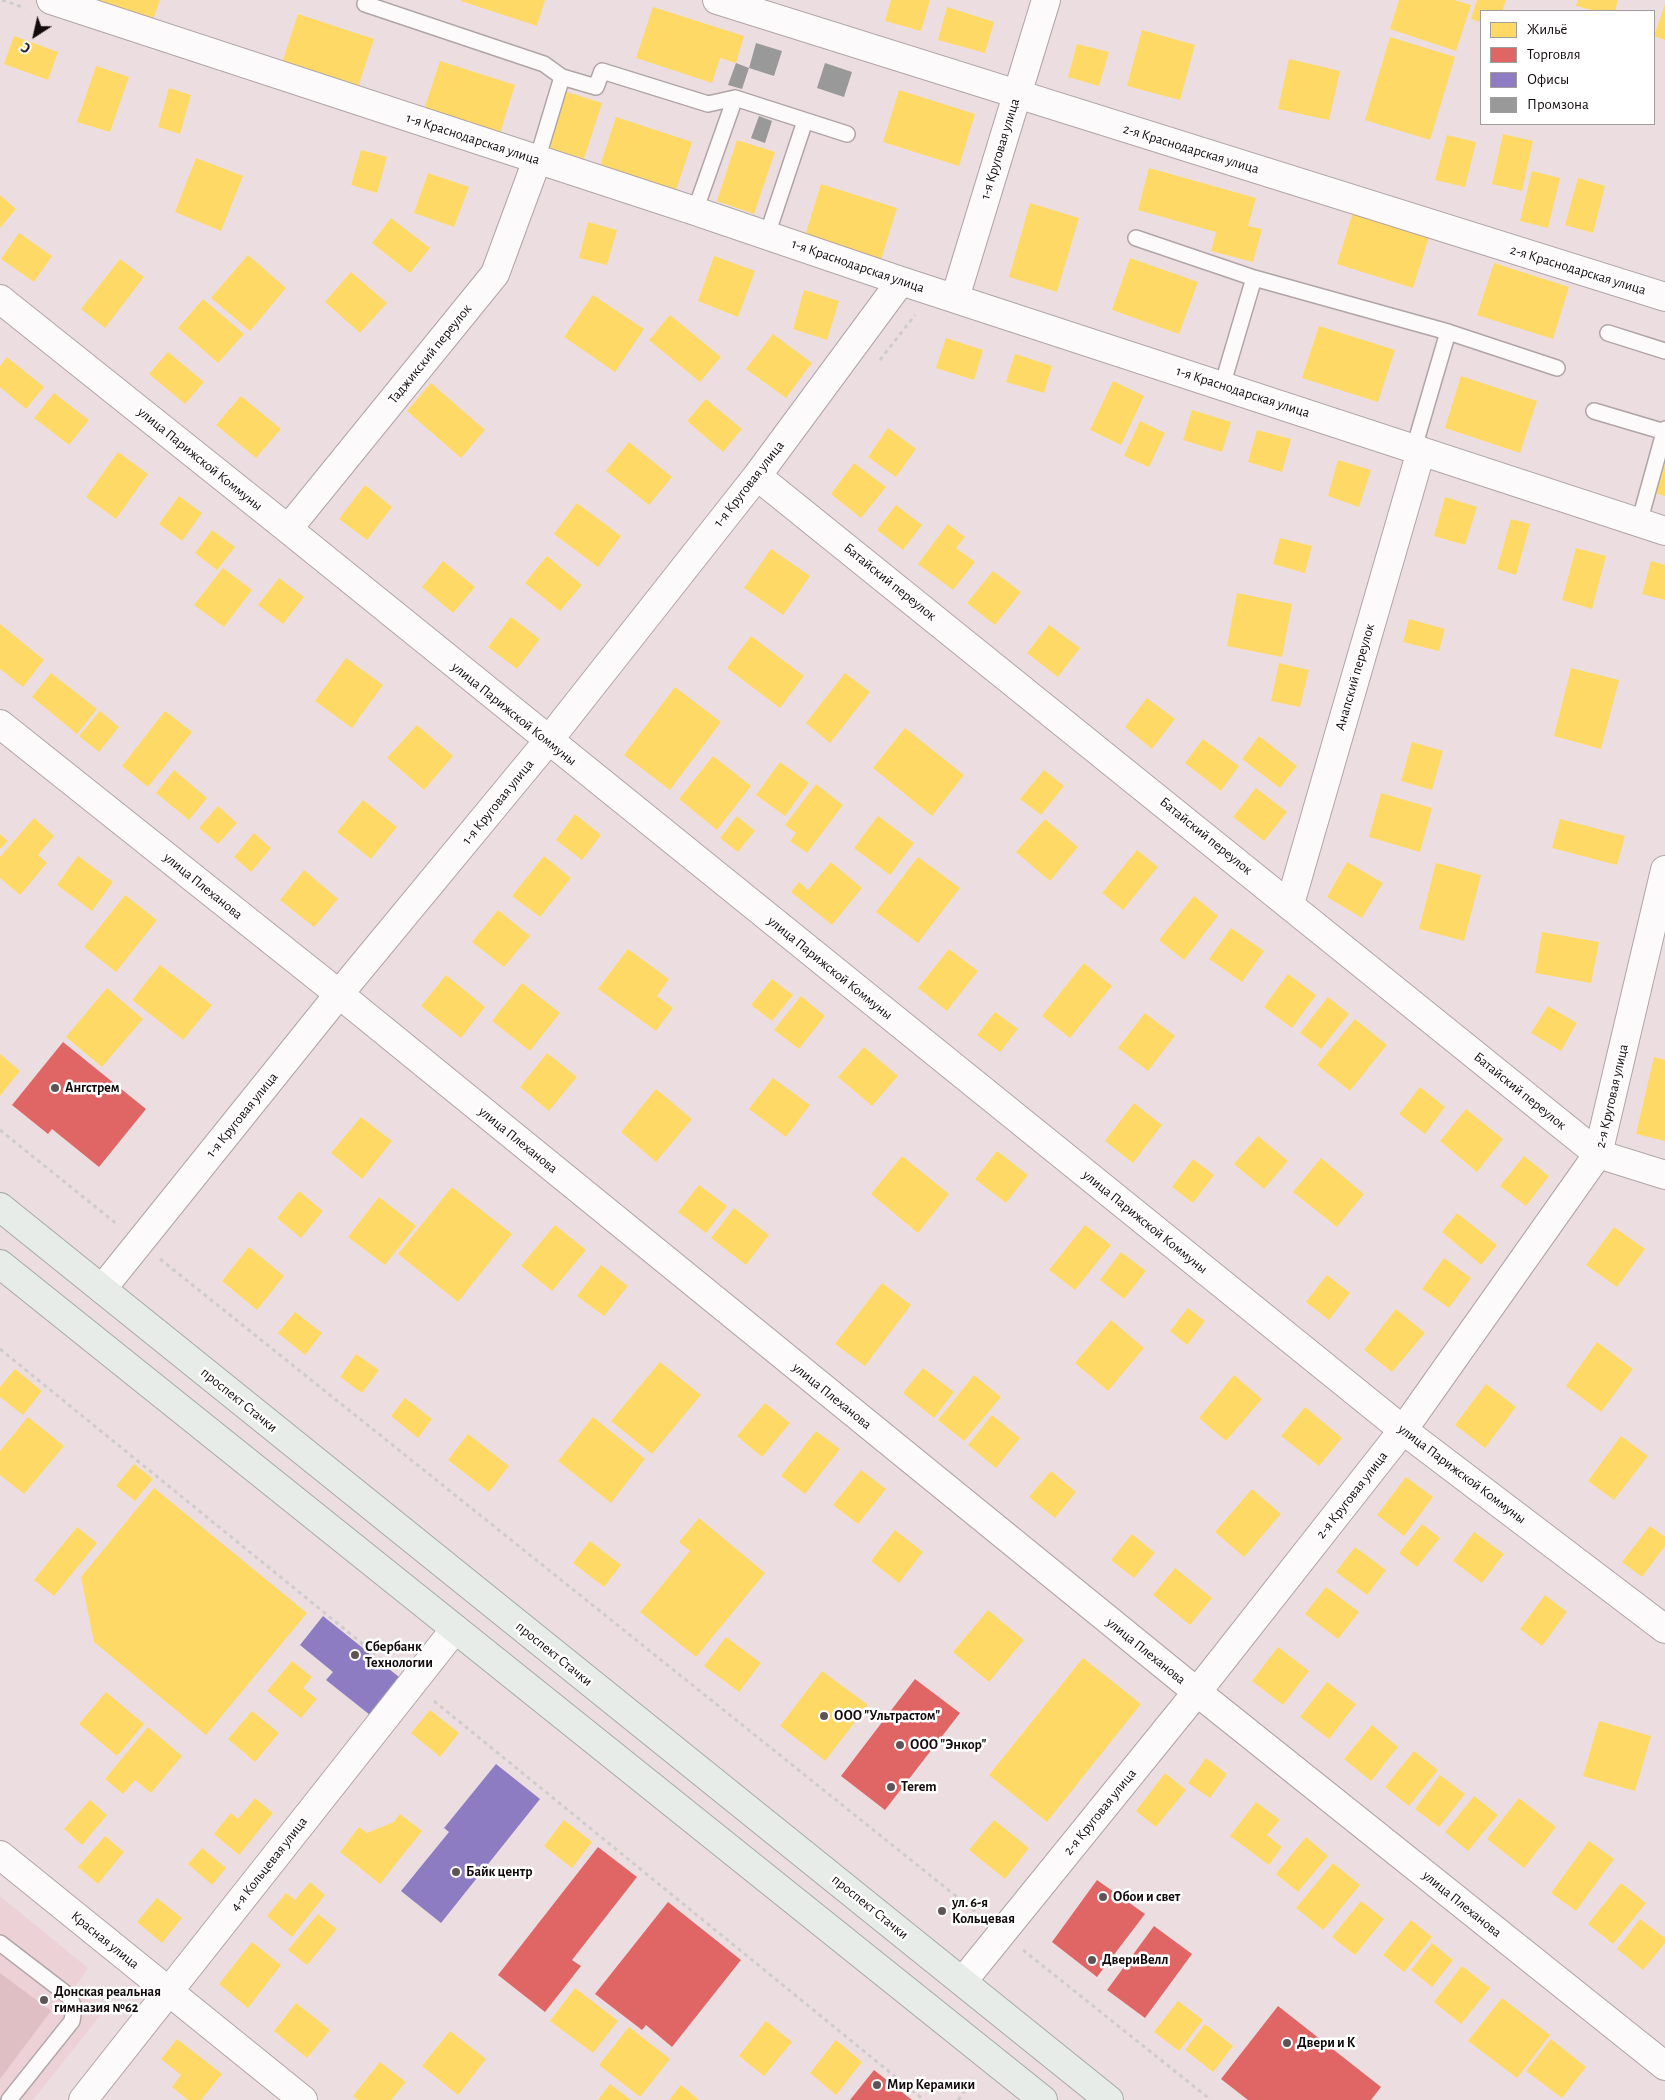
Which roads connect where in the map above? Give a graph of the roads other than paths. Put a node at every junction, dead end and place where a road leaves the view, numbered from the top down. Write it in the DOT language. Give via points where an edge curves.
graph roads {
  1 [pos="51,0"];
  2 [pos="717,0"];
  3 [pos="1046,0"];
  4 [pos="365,4"];
  5 [pos="562,77"];
  6 [pos="1017,94"];
  7 [pos="735,98"];
  8 [pos="805,121"];
  9 [pos="846,134"];
  10 [pos="537,160"];
  11 [pos="695,211"];
  12 [pos="767,235"];
  13 [pos="1136,238"];
  14 [pos="1254,278"];
  15 [pos="901,281"];
  16 [pos="1665,297"];
  17 [pos="955,298"];
  18 [pos="0,299"];
  19 [pos="1448,332"];
  20 [pos="1608,333"];
  21 [pos="1665,351"];
  22 [pos="1557,368"];
  23 [pos="1222,386"];
  24 [pos="1594,411"];
  25 [pos="1665,431"];
  26 [pos="1417,450"];
  27 [pos="757,476"];
  28 [pos="1639,522"];
  29 [pos="288,529"];
  30 [pos="1665,531"];
  31 [pos="0,724"];
  32 [pos="548,741"];
  33 [pos="1665,870"];
  34 [pos="1290,904"];
  35 [pos="339,994"];
  36 [pos="1598,1154"];
  37 [pos="1665,1175"];
  38 [pos="0,1207"];
  39 [pos="0,1264"];
  40 [pos="102,1289"];
  41 [pos="1403,1430"];
  42 [pos="455,1629"];
  43 [pos="1665,1629"];
  44 [pos="1196,1692"];
  45 [pos="0,1855"];
  46 [pos="0,1942"];
  47 [pos="963,1981"];
  48 [pos="169,1992"];
  49 [pos="1665,2066"];
  50 [pos="9,2100"];
  51 [pos="83,2100"];
  52 [pos="302,2100"];
  53 [pos="1043,2100"];
  54 [pos="1109,2100"];
  1 -- 10 [label="street, 1-я Краснодарская улица"];
  2 -- 6 [label="street, 2-я Краснодарская улица"];
  3 -- 6 [label="street, 1-я Круговая улица"];
  4 -- 5 [label="lane" via="544,64"];
  5 -- 7 [label="lane" via="596,87 602,71 708,104"];
  5 -- 10 [label="lane"];
  6 -- 16 [label="street, 2-я Краснодарская улица"];
  6 -- 17 [label="street, 1-я Круговая улица"];
  7 -- 8 [label="lane"];
  7 -- 11 [label="lane"];
  8 -- 9 [label="lane"];
  8 -- 12 [label="lane"];
  10 -- 11 [label="street, 1-я Краснодарская улица"];
  10 -- 29 [label="street, Таджикский переулок" via="495,274"];
  11 -- 12 [label="street, 1-я Краснодарская улица"];
  12 -- 15 [label="street, 1-я Краснодарская улица"];
  13 -- 14 [label="lane"];
  14 -- 19 [label="lane"];
  14 -- 23 [label="lane"];
  15 -- 17 [label="street, 1-я Краснодарская улица"];
  15 -- 27 [label="street, 1-я Круговая улица"];
  17 -- 23 [label="street, 1-я Краснодарская улица"];
  18 -- 29 [label="street, улица Парижской Коммуны"];
  19 -- 22 [label="lane"];
  19 -- 26 [label="lane"];
  20 -- 21 [label="lane"];
  23 -- 26 [label="street, 1-я Краснодарская улица"];
  24 -- 25 [label="lane"];
  25 -- 28 [label="lane"];
  26 -- 28 [label="street, 1-я Краснодарская улица"];
  26 -- 34 [label="street, Анапский переулок"];
  27 -- 32 [label="street, 1-я Круговая улица"];
  27 -- 34 [label="street, Батайский переулок"];
  28 -- 30 [label="street, 1-я Краснодарская улица"];
  29 -- 32 [label="street, улица Парижской Коммуны"];
  31 -- 35 [label="street, улица Плеханова"];
  32 -- 35 [label="street, 1-я Круговая улица"];
  32 -- 41 [label="street, улица Парижской Коммуны"];
  33 -- 36 [label="street, 2-я Круговая улица"];
  34 -- 36 [label="street, Батайский переулок"];
  35 -- 40 [label="street, 1-я Круговая улица"];
  35 -- 44 [label="street, улица Плеханова"];
  36 -- 37 [label="street, Батайский переулок"];
  36 -- 41 [label="street, 2-я Круговая улица"];
  38 -- 40 [label="main road, проспект Стачки"];
  39 -- 42 [label="main road"];
  40 -- 47 [label="main road, проспект Стачки"];
  41 -- 43 [label="street, улица Парижской Коммуны"];
  41 -- 44 [label="street, 2-я Круговая улица"];
  42 -- 48 [label="street, 4-я Кольцевая улица"];
  42 -- 53 [label="main road"];
  44 -- 47 [label="street, 2-я Круговая улица"];
  44 -- 49 [label="street, улица Плеханова"];
  45 -- 48 [label="street, Красная улица"];
  46 -- 50 [label="lane" via="69,1996 74,2008 72,2021"];
  47 -- 54 [label="main road, проспект Стачки"];
  48 -- 51 [label="street, 4-я Кольцевая улица"];
  48 -- 52 [label="street, Красная улица"];
}
